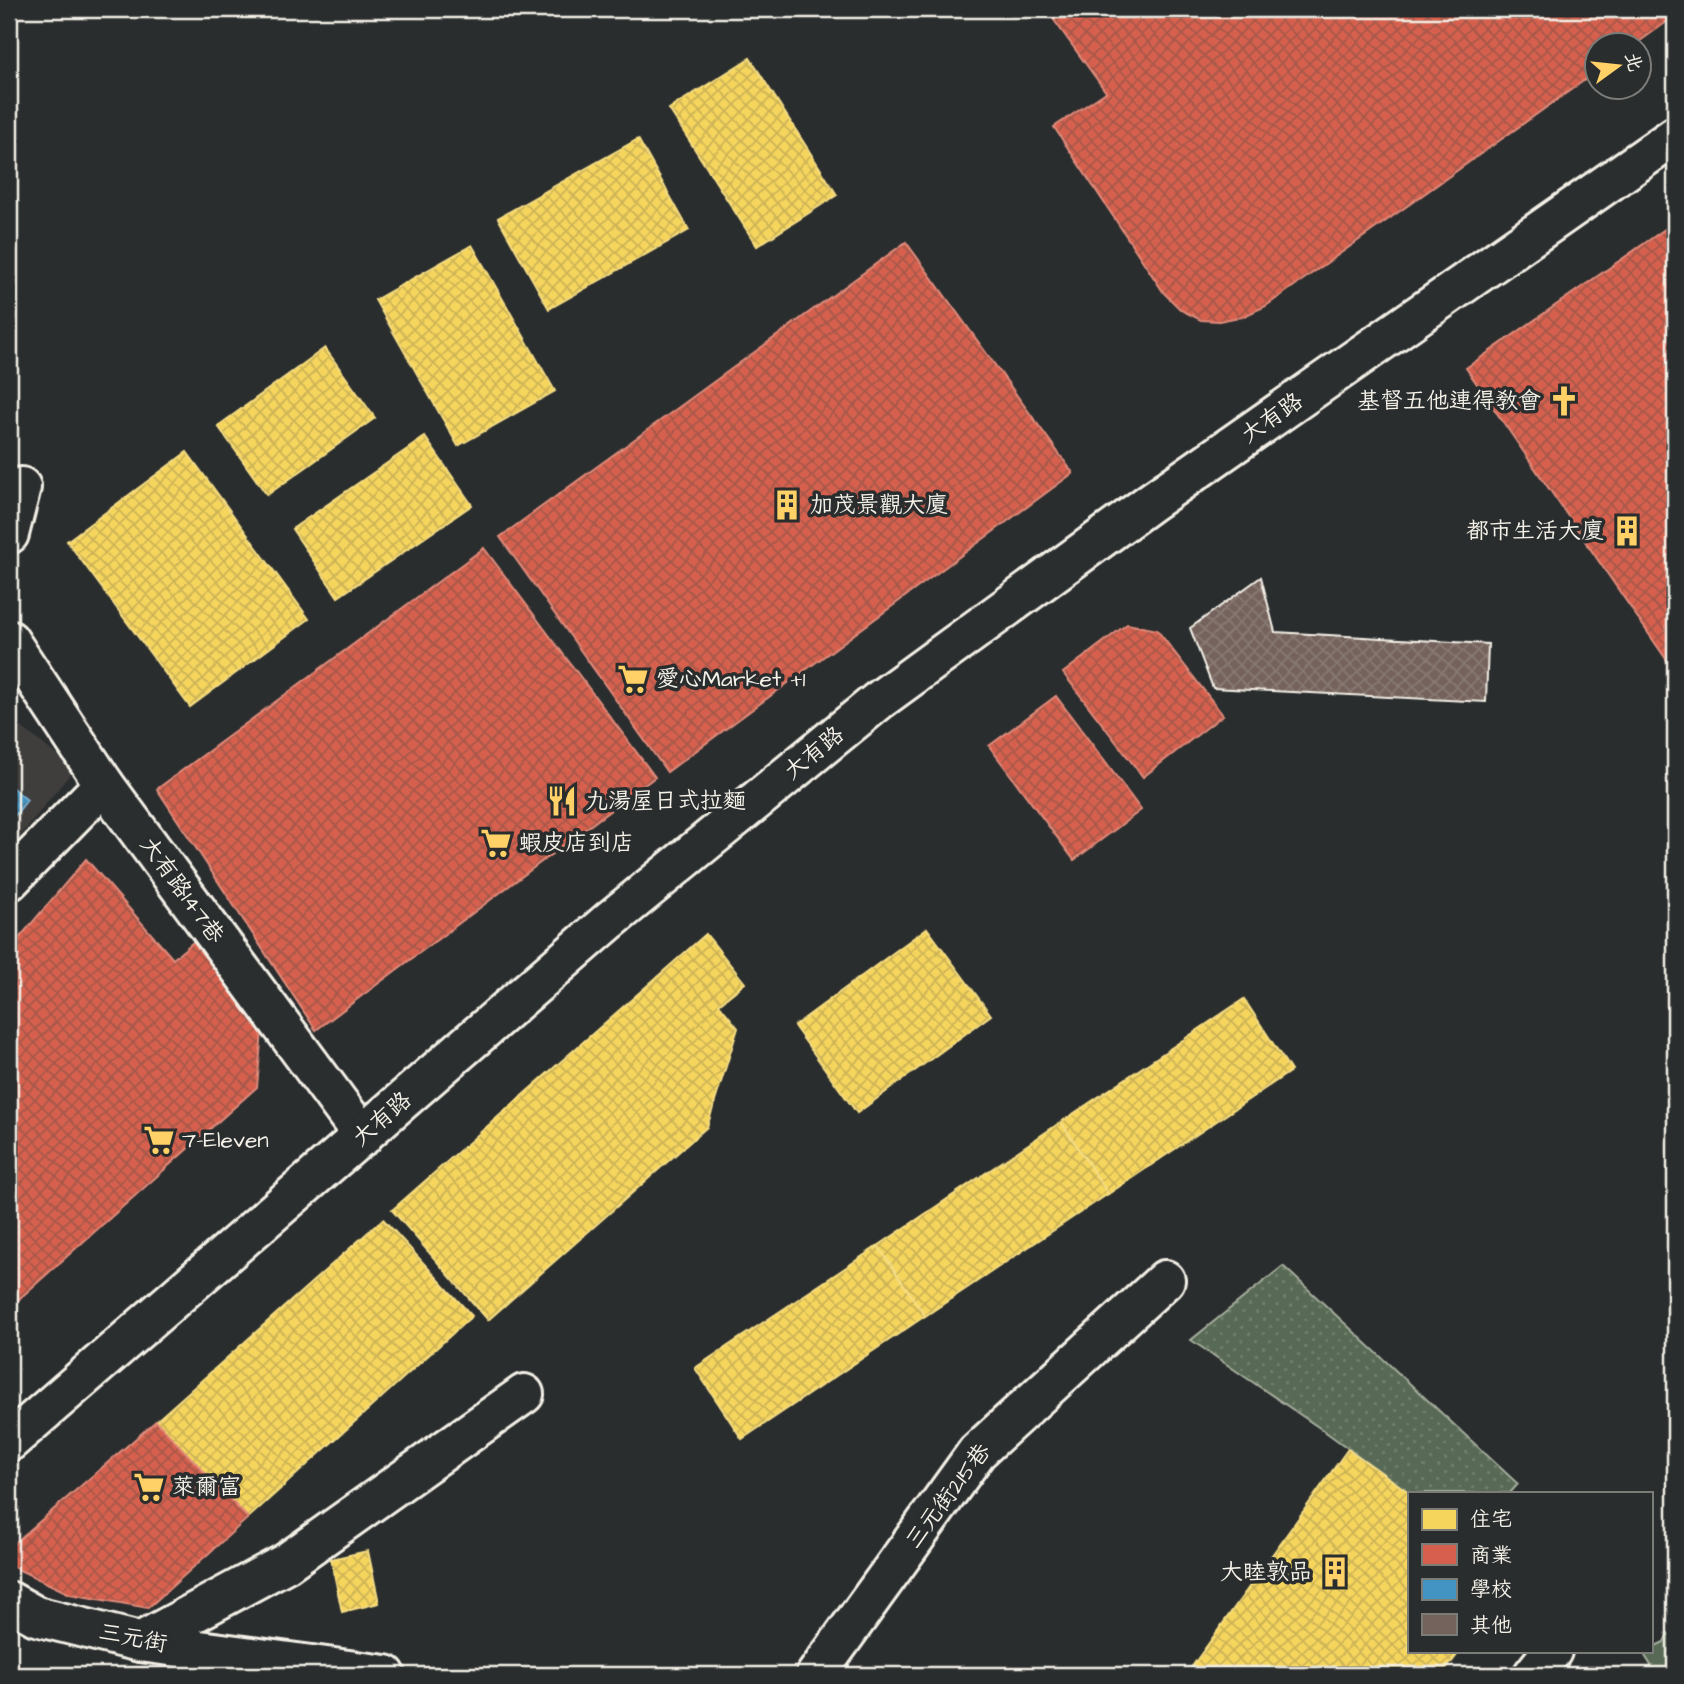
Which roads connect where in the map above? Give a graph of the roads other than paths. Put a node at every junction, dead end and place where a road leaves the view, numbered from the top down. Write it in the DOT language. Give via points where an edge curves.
graph roads {
  1 [pos="1675,136"];
  2 [pos="21,487"];
  3 [pos="9,534"];
  4 [pos="9,640"];
  5 [pos="104,784"];
  6 [pos="9,881"];
  7 [pos="363,1136"];
  8 [pos="1165,1280"];
  9 [pos="524,1394"];
  10 [pos="9,1441"];
  11 [pos="9,1601"];
  12 [pos="140,1642"];
  13 [pos="1551,1652"];
  14 [pos="386,1675"];
  15 [pos="816,1675"];
  16 [pos="1533,1675"];
  1 -- 7 [label="street, 大有路" via="1151,502 878,701 609,921"];
  2 -- 3 [label="street"];
  4 -- 5 [label="street, 大有路147巷"];
  5 -- 6 [label="street"];
  5 -- 7 [label="street, 大有路147巷"];
  7 -- 10 [label="street, 大有路"];
  8 -- 15 [label="street, 三元街215巷" via="977,1452"];
  9 -- 12 [label="street" via="286,1563"];
  11 -- 12 [label="street, 三元街" via="36,1615"];
  12 -- 14 [label="street, 三元街"];
  13 -- 16 [label="street"];
}
